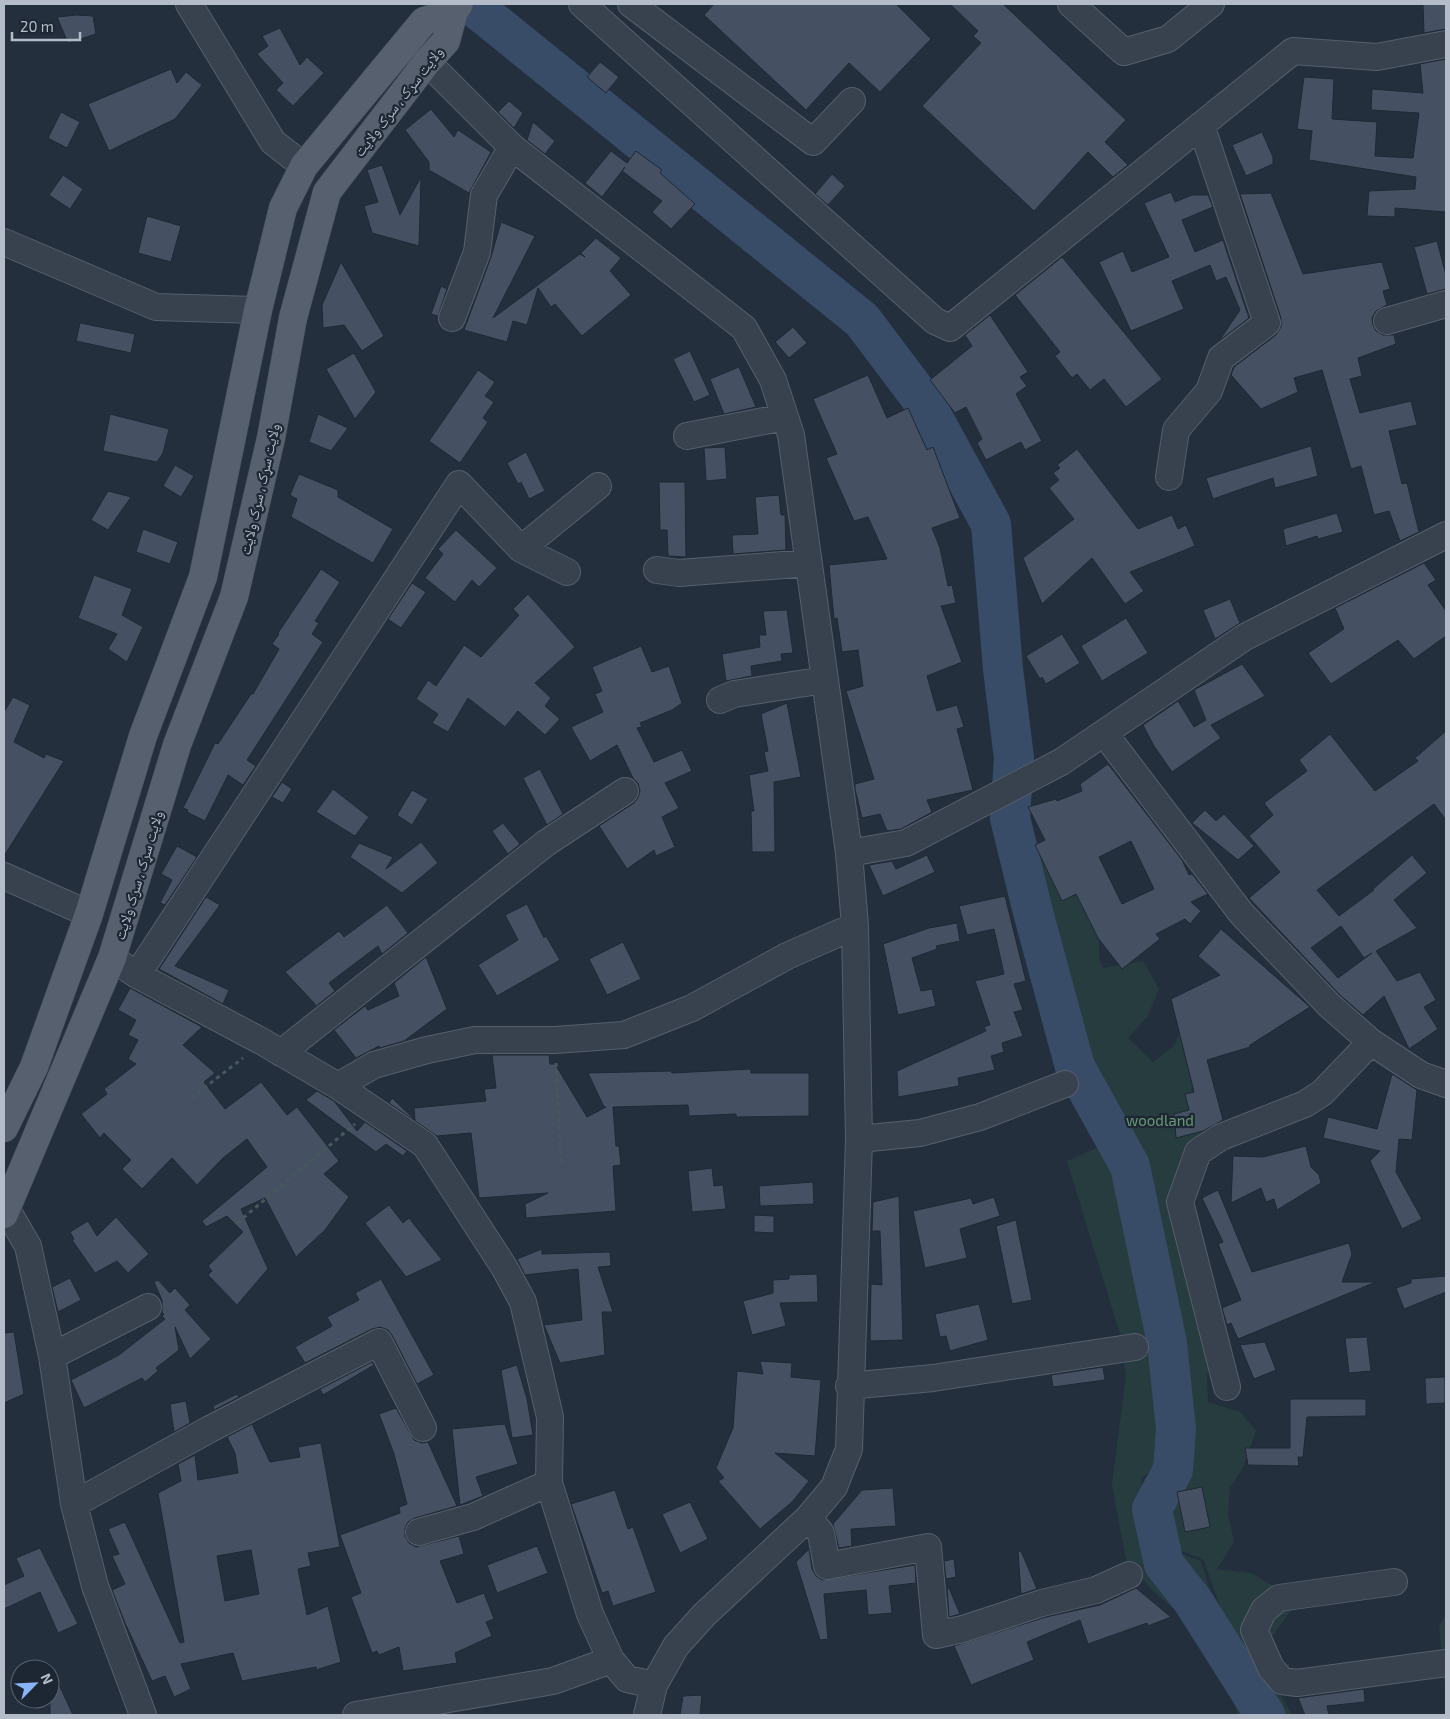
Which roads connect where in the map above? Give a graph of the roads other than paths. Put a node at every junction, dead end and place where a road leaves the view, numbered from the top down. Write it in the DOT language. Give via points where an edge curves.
graph roads {
  1 [pos="189,4"];
  2 [pos="582,4"];
  3 [pos="631,4"];
  4 [pos="1071,4"];
  5 [pos="1211,4"];
  6 [pos="457,7"];
  7 [pos="1446,44"];
  8 [pos="427,62"];
  9 [pos="852,101"];
  10 [pos="1201,125"];
  11 [pos="512,147"];
  12 [pos="304,166"];
  13 [pos="4,242"];
  14 [pos="1446,304"];
  15 [pos="258,310"];
  16 [pos="452,318"];
  17 [pos="1387,321"];
  18 [pos="785,417"];
  19 [pos="687,436"];
  20 [pos="1169,477"];
  21 [pos="598,486"];
  22 [pos="1446,534"];
  23 [pos="521,549"];
  24 [pos="809,563"];
  25 [pos="658,570"];
  26 [pos="567,572"];
  27 [pos="825,680"];
  28 [pos="720,700"];
  29 [pos="1104,733"];
  30 [pos="625,791"];
  31 [pos="849,853"];
  32 [pos="4,876"];
  33 [pos="89,914"];
  34 [pos="855,926"];
  35 [pos="112,958"];
  36 [pos="138,975"];
  37 [pos="1371,1042"];
  38 [pos="272,1048"];
  39 [pos="1065,1084"];
  40 [pos="1446,1084"];
  41 [pos="338,1086"];
  42 [pos="4,1128"];
  43 [pos="859,1139"];
  44 [pos="6,1212"];
  45 [pos="148,1307"];
  46 [pos="1135,1347"];
  47 [pos="52,1356"];
  48 [pos="849,1386"];
  49 [pos="1227,1387"];
  50 [pos="423,1428"];
  51 [pos="548,1483"];
  52 [pos="74,1504"];
  53 [pos="808,1518"];
  54 [pos="419,1532"];
  55 [pos="1129,1576"];
  56 [pos="1394,1582"];
  57 [pos="611,1660"];
  58 [pos="1446,1662"];
  59 [pos="654,1685"];
  60 [pos="143,1715"];
  61 [pos="356,1715"];
  62 [pos="648,1715"];
  1 -- 12 [label="street" via="273,142"];
  2 -- 10 [label="street" via="935,321 950,328"];
  3 -- 9 [label="street" via="813,142"];
  4 -- 5 [label="street" via="1124,52 1168,39"];
  6 -- 8 [label="main road, ولایت سړک ، سرک ولایت" via="446,41"];
  6 -- 12 [label="main road, ولایت سړک ، سرک ولایت" via="424,21"];
  7 -- 10 [label="street" via="1377,57 1294,51"];
  8 -- 11 [label="street"];
  8 -- 35 [label="main road, ولایت سړک ، سرک ولایت" via="327,192 293,318 271,438 234,597 177,746"];
  10 -- 20 [label="street" via="1267,324 1221,358 1209,391 1176,430"];
  11 -- 16 [label="street" via="484,195 477,252"];
  11 -- 18 [label="street" via="744,328 772,380"];
  12 -- 15 [label="main road, ولایت سړک ، سرک ولایت" via="284,208"];
  13 -- 15 [label="street" via="156,307"];
  14 -- 17 [label="street"];
  15 -- 33 [label="main road, ولایت سړک ، سرک ولایت" via="203,577 143,736"];
  18 -- 19 [label="street"];
  18 -- 24 [label="street" via="791,435"];
  21 -- 23 [label="street"];
  22 -- 29 [label="street" via="1245,637"];
  23 -- 26 [label="street"];
  23 -- 36 [label="street" via="459,484"];
  24 -- 25 [label="street" via="679,573"];
  24 -- 27 [label="street"];
  27 -- 28 [label="street" via="734,694"];
  27 -- 31 [label="street"];
  29 -- 31 [label="street" via="1061,762 906,844"];
  29 -- 37 [label="street" via="1241,913 1330,1006"];
  30 -- 38 [label="street" via="546,843"];
  31 -- 34 [label="street"];
  32 -- 33 [label="street"];
  33 -- 42 [label="main road, ولایت سړک ، سرک ولایت" via="34,1067"];
  34 -- 41 [label="street" via="787,956 692,1008 624,1035 555,1040 475,1040 374,1066"];
  34 -- 43 [label="street"];
  35 -- 36 [label="street"];
  35 -- 44 [label="main road, ولایت سړک ، سرک ولایت"];
  36 -- 38 [label="street"];
  37 -- 40 [label="street" via="1421,1075"];
  37 -- 49 [label="street" via="1322,1093 1305,1104 1221,1137 1198,1152 1180,1202"];
  38 -- 41 [label="street"];
  39 -- 43 [label="street" via="980,1117 920,1133"];
  41 -- 51 [label="street" via="425,1145 504,1267 522,1302 550,1417"];
  43 -- 48 [label="street"];
  44 -- 47 [label="street" via="28,1246"];
  45 -- 47 [label="street"];
  46 -- 48 [label="street" via="933,1378"];
  47 -- 52 [label="street"];
  48 -- 53 [label="street" via="849,1449 834,1487"];
  50 -- 52 [label="street" via="379,1342"];
  51 -- 54 [label="street" via="473,1517"];
  51 -- 57 [label="street" via="590,1614"];
  52 -- 60 [label="street" via="96,1586"];
  53 -- 55 [label="street" via="821,1533 828,1566 928,1547 936,1635 1096,1590"];
  53 -- 59 [label="street" via="704,1615 676,1646"];
  56 -- 58 [label="street" via="1279,1598 1264,1610 1254,1630 1271,1668 1282,1681 1297,1683"];
  57 -- 59 [label="street" via="627,1679"];
  57 -- 61 [label="street" via="553,1681"];
  59 -- 62 [label="street"];
}
